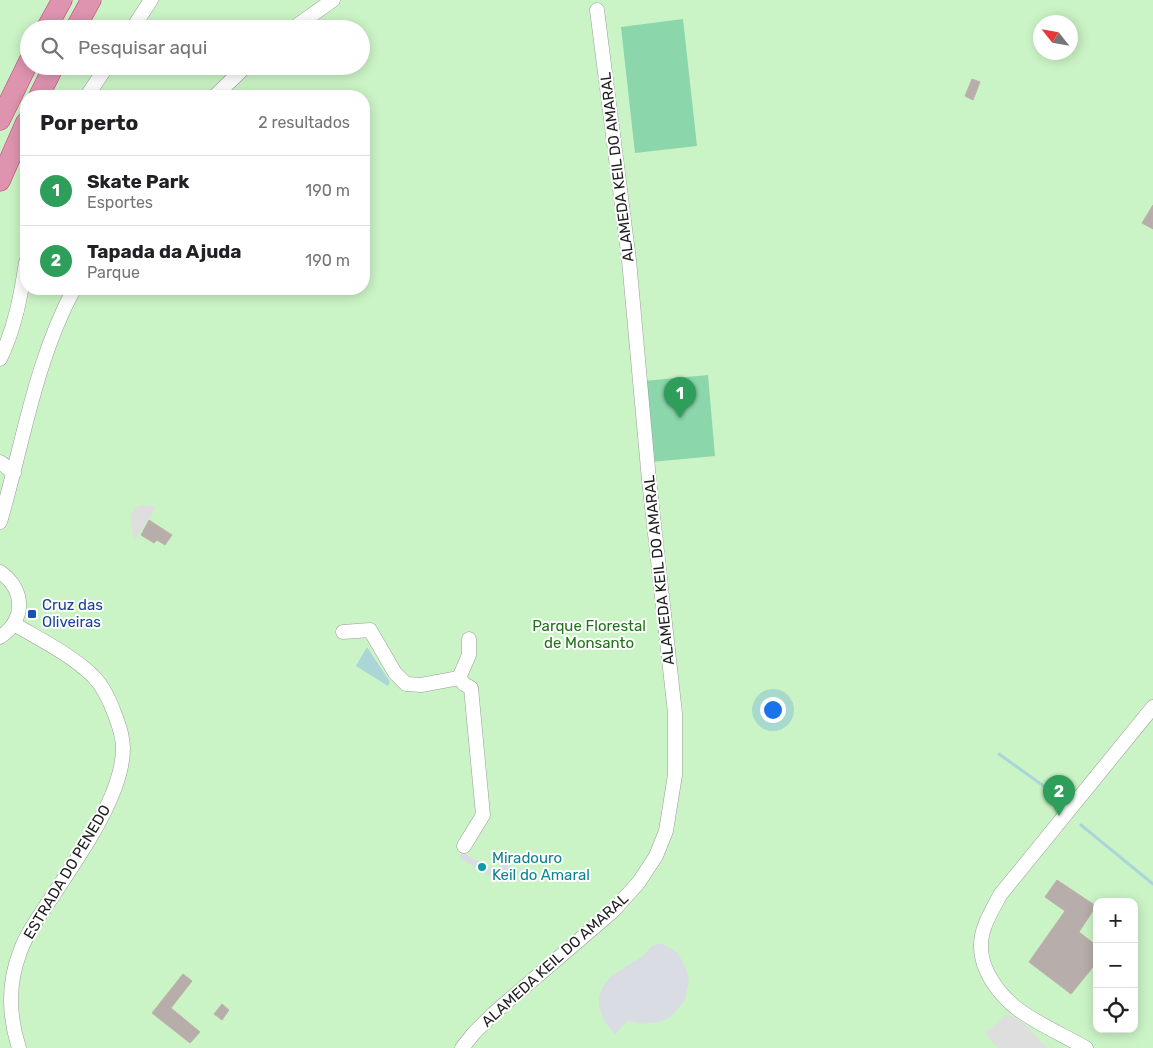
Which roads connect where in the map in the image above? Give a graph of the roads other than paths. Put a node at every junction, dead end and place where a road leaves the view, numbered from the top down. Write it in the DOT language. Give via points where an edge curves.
graph roads {
  1 [pos="62,0"];
  2 [pos="91,0"];
  3 [pos="151,0"];
  4 [pos="333,0"];
  5 [pos="597,10"];
  6 [pos="51,20"];
  7 [pos="80,20"];
  8 [pos="138,20"];
  9 [pos="305,20"];
  10 [pos="21,75"];
  11 [pos="50,75"];
  12 [pos="101,75"];
  13 [pos="237,75"];
  14 [pos="18,81"];
  15 [pos="42,90"];
  16 [pos="92,90"];
  17 [pos="221,90"];
  18 [pos="0,108"];
  19 [pos="0,120"];
  20 [pos="20,136"];
  21 [pos="0,181"];
  22 [pos="21,295"];
  23 [pos="71,295"];
  24 [pos="0,359"];
  25 [pos="0,462"];
  26 [pos="14,473"];
  27 [pos="0,522"];
  28 [pos="0,572"];
  29 [pos="14,624"];
  30 [pos="0,637"];
  31 [pos="469,639"];
  32 [pos="352,645"];
  33 [pos="459,678"];
  34 [pos="1153,707"];
  35 [pos="464,846"];
  36 [pos="19,1048"];
  37 [pos="462,1048"];
  38 [pos="1086,1048"];
  1 -- 6 [label="highway"];
  2 -- 7 [label="highway"];
  3 -- 8 [label="street"];
  4 -- 9 [label="street"];
  5 -- 37 [label="street, ALAMEDA KEIL DO AMARAL" via="629,260 675,713 675,775 666,831 656,856 639,882 613,911 493,1014"];
  10 -- 14 [label="highway"];
  11 -- 15 [label="highway"];
  12 -- 16 [label="street"];
  13 -- 17 [label="street"];
  14 -- 18 [label="highway"];
  14 -- 19 [label="highway"];
  20 -- 21 [label="highway"];
  22 -- 24 [label="street"];
  23 -- 26 [label="street" via="43,363"];
  25 -- 26 [label="street"];
  26 -- 27 [label="street"];
  28 -- 29 [label="street" via="12,582 18,595 19,610"];
  29 -- 30 [label="street"];
  29 -- 36 [label="street, ESTRADA DO PENEDO" via="68,656 93,677 110,702 123,748 115,790 104,813 20,952 10,1004"];
  31 -- 33 [label="street" via="469,655"];
  32 -- 33 [label="street" via="343,632 370,630 395,673 406,684"];
  33 -- 35 [label="street" via="471,688 484,815"];
  34 -- 38 [label="street" via="1000,895 986,923 980,946 985,970 1004,996 1019,1010"];
}
